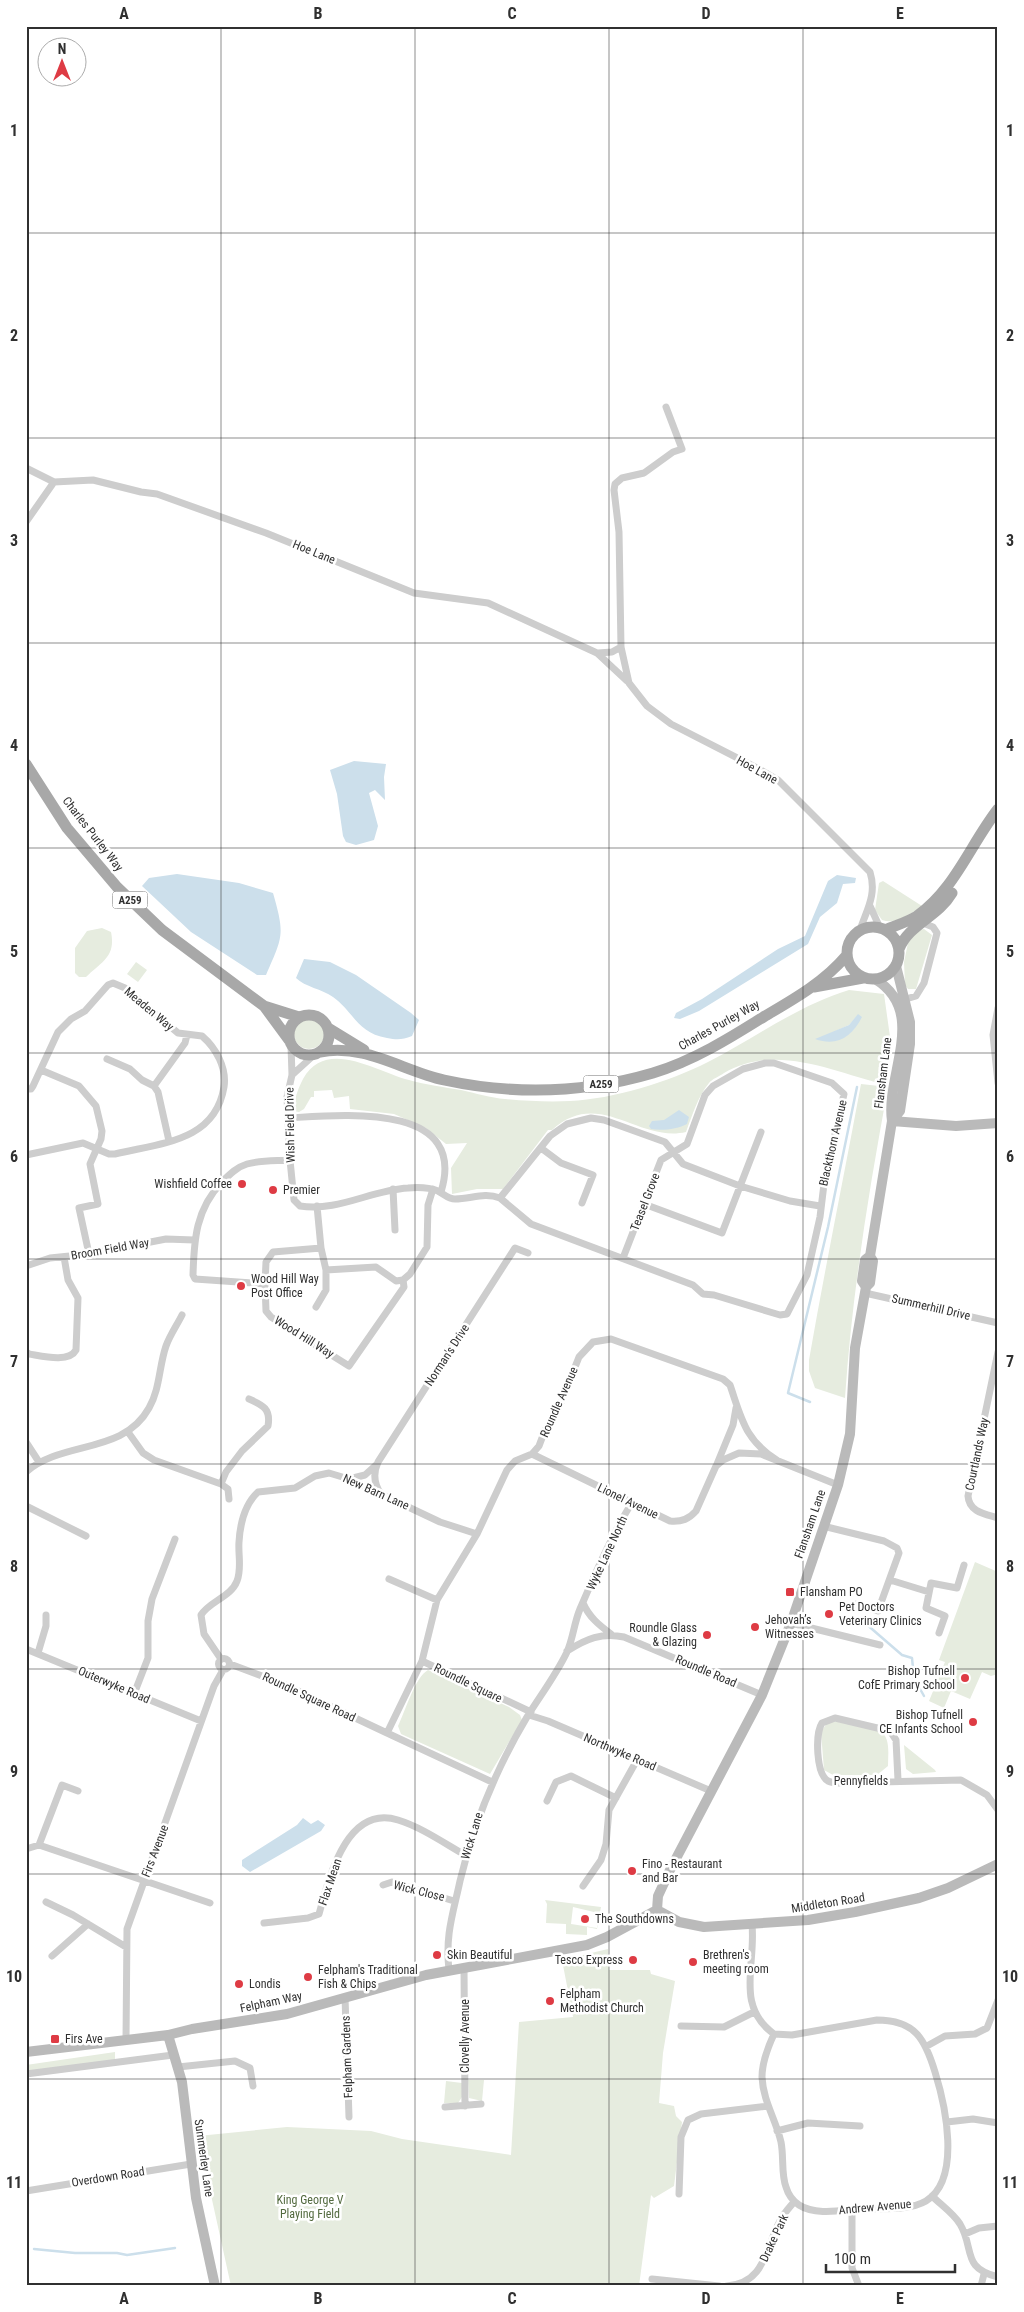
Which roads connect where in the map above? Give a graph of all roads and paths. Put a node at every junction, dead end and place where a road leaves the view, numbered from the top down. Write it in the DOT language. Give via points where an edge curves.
graph roads {
  1 [pos="666,408"];
  2 [pos="26,468"];
  3 [pos="54,482"];
  4 [pos="26,522"];
  5 [pos="621,647"];
  6 [pos="597,653"];
  7 [pos="628,683"];
  8 [pos="26,764"];
  9 [pos="998,809"];
  10 [pos="956,877"];
  11 [pos="870,906"];
  12 [pos="923,923"];
  13 [pos="883,929"];
  14 [pos="860,930"];
  15 [pos="899,949"];
  16 [pos="846,956"];
  17 [pos="896,966"];
  18 [pos="863,978"];
  19 [pos="875,980"];
  20 [pos="812,988"];
  21 [pos="906,999"];
  22 [pos="264,1006"];
  23 [pos="998,1008"];
  24 [pos="299,1017"];
  25 [pos="328,1028"];
  26 [pos="187,1035"];
  27 [pos="290,1043"];
  28 [pos="317,1053"];
  29 [pos="372,1055"];
  30 [pos="106,1059"];
  31 [pos="41,1070"];
  32 [pos="292,1076"];
  33 [pos="998,1083"];
  34 [pos="154,1086"];
  35 [pos="26,1089"];
  36 [pos="288,1118"];
  37 [pos="892,1121"];
  38 [pos="998,1123"];
  39 [pos="761,1132"];
  40 [pos="169,1141"];
  41 [pos="541,1148"];
  42 [pos="97,1149"];
  43 [pos="674,1152"];
  44 [pos="26,1155"];
  45 [pos="290,1160"];
  46 [pos="740,1186"];
  47 [pos="393,1189"];
  48 [pos="433,1190"];
  49 [pos="441,1192"];
  50 [pos="500,1198"];
  51 [pos="582,1203"];
  52 [pos="644,1204"];
  53 [pos="317,1206"];
  54 [pos="820,1206"];
  55 [pos="395,1230"];
  56 [pos="194,1240"];
  57 [pos="320,1248"];
  58 [pos="528,1253"];
  59 [pos="89,1254"];
  60 [pos="64,1257"];
  61 [pos="623,1258"];
  62 [pos="26,1266"];
  63 [pos="326,1270"];
  64 [pos="403,1280"];
  65 [pos="265,1284"];
  66 [pos="865,1290"];
  67 [pos="316,1307"];
  68 [pos="182,1314"];
  69 [pos="998,1324"];
  70 [pos="26,1352"];
  71 [pos="998,1352"];
  72 [pos="249,1399"];
  73 [pos="736,1407"];
  74 [pos="128,1432"];
  75 [pos="26,1442"];
  76 [pos="532,1454"];
  77 [pos="778,1461"];
  78 [pos="39,1462"];
  79 [pos="378,1462"];
  80 [pos="716,1466"];
  81 [pos="26,1472"];
  82 [pos="349,1479"];
  83 [pos="220,1484"];
  84 [pos="838,1485"];
  85 [pos="382,1494"];
  86 [pos="229,1499"];
  87 [pos="631,1504"];
  88 [pos="26,1506"];
  89 [pos="998,1518"];
  90 [pos="824,1526"];
  91 [pos="477,1534"];
  92 [pos="86,1536"];
  93 [pos="174,1539"];
  94 [pos="964,1565"];
  95 [pos="389,1579"];
  96 [pos="890,1580"];
  97 [pos="928,1592"];
  98 [pos="437,1600"];
  99 [pos="583,1603"];
  100 [pos="856,1604"];
  101 [pos="46,1615"];
  102 [pos="791,1623"];
  103 [pos="938,1633"];
  104 [pos="611,1634"];
  105 [pos="880,1645"];
  106 [pos="26,1649"];
  107 [pos="567,1652"];
  108 [pos="38,1653"];
  109 [pos="221,1659"];
  110 [pos="422,1661"];
  111 [pos="230,1664"];
  112 [pos="223,1670"];
  113 [pos="134,1694"];
  114 [pos="762,1695"];
  115 [pos="530,1714"];
  116 [pos="201,1722"];
  117 [pos="387,1733"];
  118 [pos="637,1760"];
  119 [pos="898,1780"];
  120 [pos="492,1782"];
  121 [pos="78,1791"];
  122 [pos="711,1791"];
  123 [pos="616,1798"];
  124 [pos="547,1801"];
  125 [pos="998,1810"];
  126 [pos="39,1845"];
  127 [pos="26,1849"];
  128 [pos="466,1856"];
  129 [pos="998,1864"];
  130 [pos="143,1881"];
  131 [pos="384,1886"];
  132 [pos="583,1886"];
  133 [pos="454,1901"];
  134 [pos="46,1902"];
  135 [pos="210,1904"];
  136 [pos="657,1910"];
  137 [pos="264,1923"];
  138 [pos="88,1924"];
  139 [pos="752,1925"];
  140 [pos="126,1947"];
  141 [pos="52,1956"];
  142 [pos="464,1967"];
  143 [pos="449,1970"];
  144 [pos="345,1997"];
  145 [pos="998,2000"];
  146 [pos="754,2012"];
  147 [pos="681,2026"];
  148 [pos="168,2034"];
  149 [pos="774,2034"];
  150 [pos="126,2040"];
  151 [pos="926,2046"];
  152 [pos="26,2052"];
  153 [pos="173,2055"];
  154 [pos="178,2067"];
  155 [pos="26,2074"];
  156 [pos="253,2086"];
  157 [pos="481,2104"];
  158 [pos="466,2106"];
  159 [pos="768,2106"];
  160 [pos="445,2107"];
  161 [pos="349,2117"];
  162 [pos="947,2122"];
  163 [pos="998,2123"];
  164 [pos="860,2126"];
  165 [pos="778,2131"];
  166 [pos="191,2164"];
  167 [pos="26,2191"];
  168 [pos="680,2194"];
  169 [pos="932,2196"];
  170 [pos="794,2202"];
  171 [pos="852,2210"];
  172 [pos="998,2226"];
  173 [pos="965,2234"];
  174 [pos="984,2274"];
  175 [pos="998,2277"];
  176 [pos="652,2279"];
  177 [pos="216,2286"];
  178 [pos="719,2286"];
  179 [pos="727,2286"];
  180 [pos="859,2286"];
  181 [pos="981,2286"];
  1 -- 5 [label="street" via="682,449 644,473 622,478 615,484"];
  2 -- 3 [label="street, Hoe Lane"];
  3 -- 4 [label="street"];
  3 -- 6 [label="street, Hoe Lane" via="93,480 157,494 266,533 414,593 488,603"];
  5 -- 6 [label="street" via="612,652"];
  5 -- 7 [label="street"];
  6 -- 7 [label="street, Hoe Lane"];
  7 -- 11 [label="street, Hoe Lane" via="670,724 758,768 788,789 870,872 873,887"];
  8 -- 22 [label="main road, Charles Purley Way / A259" via="67,828 117,887 162,930"];
  9 -- 10 [label="main road"];
  10 -- 12 [label="main road" via="950,896"];
  10 -- 13 [label="main road" via="915,917"];
  11 -- 13 [label="street, Hoe Lane"];
  11 -- 14 [label="street, Hoe Lane"];
  12 -- 15 [label="main road" via="908,932"];
  12 -- 21 [label="street" via="933,927 936,933 921,988 916,996"];
  13 -- 14 [label="main road" via="866,927"];
  13 -- 15 [label="main road" via="896,941"];
  14 -- 16 [label="main road" via="849,941"];
  15 -- 17 [label="main road"];
  16 -- 18 [label="main road" via="852,969"];
  16 -- 20 [label="main road, Charles Purley Way / A259"];
  17 -- 19 [label="main road"];
  17 -- 21 [label="main road, Flansham Lane"];
  18 -- 19 [label="main road"];
  18 -- 20 [label="main road, Charles Purley Way / A259"];
  19 -- 37 [label="main road, Flansham Lane" via="887,987 897,999 901,1022 902,1046 890,1107"];
  20 -- 29 [label="main road, Charles Purley Way / A259" via="679,1063 638,1076 570,1089 498,1089 445,1080 419,1074"];
  21 -- 37 [label="main road, Flansham Lane" via="910,1044 900,1111"];
  22 -- 24 [label="main road, Charles Purley Way / A259"];
  22 -- 27 [label="main road, Charles Purley Way / A259"];
  23 -- 33 [label="street" via="993,1035"];
  24 -- 25 [label="main road" via="319,1017"];
  24 -- 27 [label="main road" via="290,1026"];
  25 -- 28 [label="main road" via="328,1041"];
  25 -- 29 [label="main road, Charles Purley Way / A259"];
  26 -- 31 [label="street, Meaden Way" via="178,1033 125,988 114,983 58,1032"];
  26 -- 34 [label="street" via="185,1043"];
  26 -- 40 [label="street, Meaden Way" via="195,1033 202,1036 214,1048 223,1069 222,1100 204,1126"];
  27 -- 28 [label="main road" via="301,1054"];
  27 -- 32 [label="street, Wish Field Drive"];
  28 -- 29 [label="main road, Charles Purley Way / A259" via="335,1049"];
  28 -- 32 [label="street, Wish Field Drive"];
  30 -- 34 [label="street" via="130,1069"];
  31 -- 35 [label="street, Meaden Way" via="31,1089"];
  31 -- 42 [label="street" via="79,1086 92,1100 102,1131"];
  32 -- 36 [label="street, Wish Field Drive"];
  34 -- 40 [label="street"];
  36 -- 45 [label="street, Wish Field Drive"];
  36 -- 49 [label="street" via="355,1114 418,1126 441,1151 444,1180"];
  37 -- 38 [label="main road" via="956,1126"];
  37 -- 66 [label="main road, Flansham Lane" via="870,1256 865,1260 862,1281"];
  39 -- 46 [label="street"];
  40 -- 42 [label="street, Meaden Way" via="115,1154"];
  41 -- 43 [label="street" via="550,1136 567,1124 590,1118 665,1142"];
  41 -- 50 [label="street"];
  41 -- 51 [label="street" via="561,1163 593,1175"];
  42 -- 44 [label="street, Meaden Way" via="83,1143"];
  42 -- 59 [label="street" via="90,1164 98,1204 79,1208"];
  43 -- 46 [label="street" via="683,1164"];
  43 -- 52 [label="street, Teasel Grove" via="661,1160"];
  43 -- 54 [label="street, Blackthorn Avenue" via="687,1144 705,1095 713,1086 743,1069 774,1063 832,1083 844,1094"];
  45 -- 53 [label="street, Wish Field Drive" via="294,1200 300,1206"];
  45 -- 56 [label="street" via="249,1164 229,1174 207,1199"];
  46 -- 52 [label="street" via="722,1233"];
  46 -- 54 [label="street"];
  47 -- 48 [label="street, Wish Field Drive" via="422,1187"];
  47 -- 53 [label="street, Wish Field Drive" via="354,1202"];
  47 -- 55 [label="street"];
  48 -- 49 [label="street, Wish Field Drive"];
  48 -- 64 [label="street" via="428,1205 428,1247"];
  49 -- 50 [label="street, Wish Field Drive" via="454,1199 478,1195"];
  50 -- 61 [label="street, Blackthorn Avenue" via="531,1224"];
  52 -- 61 [label="street, Teasel Grove"];
  53 -- 57 [label="street"];
  54 -- 61 [label="street, Blackthorn Avenue" via="807,1275 787,1314 780,1315 703,1294 694,1285"];
  56 -- 59 [label="street, Broom Field Way" via="166,1239"];
  56 -- 65 [label="street" via="192,1275 195,1279"];
  57 -- 63 [label="street"];
  57 -- 65 [label="street, Wood Hill Way" via="273,1252 266,1262"];
  58 -- 79 [label="street, Norman's Drive" via="516,1248"];
  59 -- 60 [label="street, Broom Field Way"];
  60 -- 62 [label="street, Broom Field Way"];
  60 -- 70 [label="street" via="68,1280 78,1298 76,1350 69,1356 60,1357"];
  63 -- 64 [label="street" via="376,1267 396,1281"];
  63 -- 67 [label="street" via="326,1290"];
  64 -- 65 [label="street, Wood Hill Way" via="404,1287 349,1366 271,1317 266,1311"];
  66 -- 69 [label="street, Summerhill Drive"];
  66 -- 84 [label="main road, Flansham Lane" via="855,1348 850,1434"];
  68 -- 74 [label="street" via="166,1345 149,1410"];
  71 -- 89 [label="street, Courtlands Way" via="968,1496 974,1510"];
  72 -- 83 [label="street" via="266,1407 268,1426 238,1456"];
  73 -- 76 [label="street, Roundle Avenue" via="730,1385 724,1379 620,1342 602,1339 593,1342 579,1357 560,1405 545,1430 540,1446"];
  73 -- 77 [label="street, Roundle Avenue" via="747,1433"];
  73 -- 80 [label="street, Roundle Avenue" via="733,1426"];
  74 -- 78 [label="street" via="116,1439 56,1454"];
  74 -- 83 [label="street" via="143,1453 154,1460"];
  75 -- 78 [label="street"];
  76 -- 87 [label="street, Lionel Avenue"];
  76 -- 91 [label="street" via="515,1461 507,1470"];
  77 -- 80 [label="street" via="761,1454 744,1453 730,1456"];
  77 -- 84 [label="street"];
  78 -- 81 [label="street"];
  79 -- 82 [label="street, Norman's Drive" via="365,1475"];
  79 -- 85 [label="street, Norman's Drive" via="375,1476"];
  80 -- 87 [label="street, Lionel Avenue" via="696,1511 685,1520 670,1521"];
  82 -- 85 [label="street, New Barn Lane"];
  82 -- 109 [label="street, New Barn Lane" via="322,1474 299,1486 264,1490 253,1498 242,1522 238,1542 237,1582 202,1615 204,1634"];
  83 -- 86 [label="street" via="228,1490"];
  84 -- 90 [label="main road, Flansham Lane"];
  85 -- 91 [label="street, New Barn Lane" via="440,1522"];
  87 -- 99 [label="street, Wyke Lane North"];
  88 -- 92 [label="street"];
  90 -- 96 [label="street" via="897,1548 899,1553"];
  90 -- 102 [label="main road, Flansham Lane"];
  91 -- 98 [label="street"];
  93 -- 113 [label="street" via="152,1599 148,1658"];
  94 -- 97 [label="street" via="957,1588 931,1583"];
  95 -- 98 [label="street"];
  96 -- 97 [label="street"];
  96 -- 100 [label="street" via="878,1611"];
  97 -- 103 [label="street" via="926,1608 945,1616"];
  98 -- 110 [label="street"];
  99 -- 104 [label="street, Wyke Lane North" via="597,1624"];
  99 -- 107 [label="street, Wyke Lane North"];
  101 -- 108 [label="street"];
  102 -- 105 [label="street"];
  102 -- 114 [label="main road, Flansham Lane"];
  104 -- 107 [label="street" via="589,1639"];
  104 -- 114 [label="street, Roundle Road" via="624,1636"];
  106 -- 108 [label="street, Outerwyke Road"];
  107 -- 115 [label="street, Wyke Lane North"];
  108 -- 113 [label="street, Outerwyke Road"];
  109 -- 111 [label="street" via="228,1659"];
  109 -- 112 [label="street" via="219,1664"];
  110 -- 115 [label="street, Roundle Square"];
  110 -- 117 [label="street, Roundle Square"];
  111 -- 112 [label="street"];
  111 -- 117 [label="street, Roundle Square Road" via="276,1681"];
  112 -- 116 [label="street, Firs Avenue"];
  113 -- 116 [label="street, Outerwyke Road"];
  114 -- 122 [label="main road, Flansham Lane"];
  115 -- 118 [label="street, Northwyke Road"];
  115 -- 120 [label="street, Wick Lane"];
  116 -- 130 [label="street, Firs Avenue"];
  117 -- 120 [label="street"];
  118 -- 122 [label="street, Northwyke Road"];
  118 -- 123 [label="street"];
  119 -- 119 [label="street, Pennyfields" via="828,1781 822,1774 819,1761 818,1732 822,1723 835,1718 890,1731 896,1740"];
  119 -- 125 [label="street, Pennyfields" via="961,1780 987,1795"];
  120 -- 128 [label="street, Wick Lane"];
  121 -- 126 [label="street" via="62,1786"];
  122 -- 136 [label="main road, Flansham Lane" via="658,1896"];
  123 -- 124 [label="street" via="571,1776 556,1782"];
  123 -- 132 [label="street" via="607,1817 604,1851"];
  126 -- 127 [label="street"];
  126 -- 130 [label="street"];
  128 -- 133 [label="street, Wick Lane"];
  128 -- 137 [label="street, Flax Mean" via="408,1824 384,1818 374,1820 355,1830 334,1861 319,1914"];
  129 -- 139 [label="main road, Middleton Road" via="919,1898 855,1912"];
  130 -- 135 [label="street"];
  130 -- 140 [label="street, Firs Avenue" via="127,1929"];
  131 -- 133 [label="street, Wick Close" via="392,1882"];
  133 -- 143 [label="street, Wick Lane" via="447,1936"];
  134 -- 138 [label="street"];
  136 -- 139 [label="main road, Middleton Road" via="679,1922 704,1927"];
  136 -- 142 [label="main road, Felpham Way" via="587,1945"];
  138 -- 140 [label="street"];
  138 -- 141 [label="street"];
  139 -- 146 [label="street" via="750,1989"];
  140 -- 150 [label="street, Firs Avenue"];
  142 -- 143 [label="main road, Felpham Way"];
  142 -- 158 [label="street, Clovelly Avenue"];
  143 -- 144 [label="main road, Felpham Way"];
  144 -- 148 [label="main road, Felpham Way" via="287,2014"];
  144 -- 161 [label="street, Felpham Gardens"];
  145 -- 151 [label="street" via="987,2028 975,2034 945,2036"];
  146 -- 147 [label="street" via="724,2027"];
  146 -- 149 [label="street"];
  148 -- 150 [label="main road, Felpham Way"];
  148 -- 153 [label="main road, Summerley Lane"];
  149 -- 151 [label="street" via="792,2035 888,2020 915,2031"];
  149 -- 159 [label="street" via="763,2066"];
  150 -- 152 [label="main road, Felpham Way"];
  151 -- 162 [label="street"];
  153 -- 154 [label="main road, Summerley Lane"];
  153 -- 155 [label="street"];
  154 -- 156 [label="street" via="235,2061 250,2068"];
  154 -- 166 [label="main road, Summerley Lane"];
  157 -- 158 [label="street"];
  158 -- 160 [label="street"];
  159 -- 165 [label="street"];
  159 -- 168 [label="street" via="701,2114 688,2120 681,2137"];
  162 -- 163 [label="street" via="973,2119"];
  162 -- 169 [label="street" via="946,2165"];
  164 -- 165 [label="street" via="808,2123"];
  165 -- 170 [label="street" via="785,2185"];
  166 -- 167 [label="street, Overdown Road"];
  166 -- 177 [label="main road, Summerley Lane"];
  169 -- 171 [label="street, Andrew Avenue" via="915,2205"];
  169 -- 173 [label="street" via="958,2221"];
  170 -- 171 [label="street, Andrew Avenue" via="816,2211"];
  170 -- 179 [label="street, Drake Park" via="779,2222 756,2273 743,2283"];
  171 -- 180 [label="street" via="852,2268"];
  172 -- 173 [label="street" via="979,2228"];
  173 -- 174 [label="street" via="974,2265"];
  174 -- 175 [label="street"];
  174 -- 181 [label="street"];
  176 -- 178 [label="street"];
}
